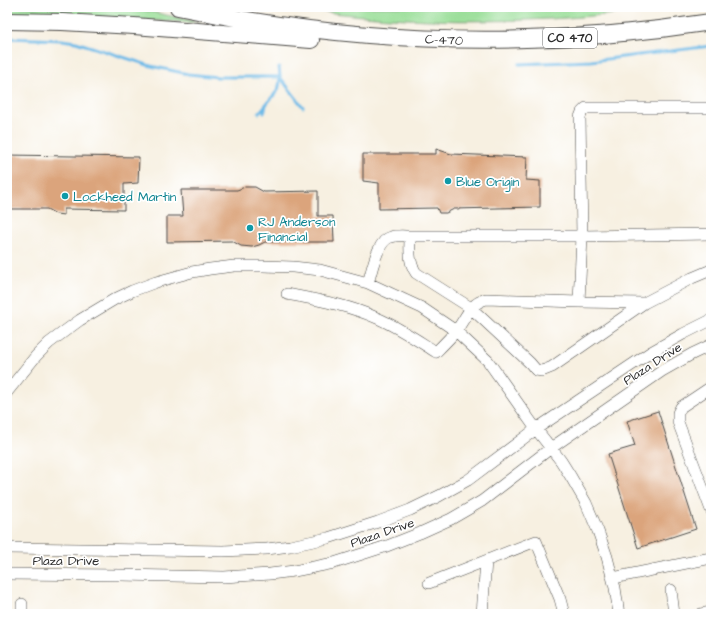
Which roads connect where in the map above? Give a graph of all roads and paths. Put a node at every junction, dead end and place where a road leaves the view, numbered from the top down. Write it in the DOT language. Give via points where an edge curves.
graph roads {
  1 [pos="178,7"];
  2 [pos="7,21"];
  3 [pos="711,22"];
  4 [pos="427,39"];
  5 [pos="711,108"];
  6 [pos="711,234"];
  7 [pos="410,236"];
  8 [pos="582,236"];
  9 [pos="711,270"];
  10 [pos="368,283"];
  11 [pos="287,294"];
  12 [pos="579,302"];
  13 [pos="644,303"];
  14 [pos="471,308"];
  15 [pos="711,320"];
  16 [pos="456,331"];
  17 [pos="711,345"];
  18 [pos="711,387"];
  19 [pos="7,392"];
  20 [pos="536,429"];
  21 [pos="551,448"];
  22 [pos="711,510"];
  23 [pos="7,548"];
  24 [pos="711,558"];
  25 [pos="486,561"];
  26 [pos="7,574"];
  27 [pos="613,578"];
  28 [pos="428,583"];
  29 [pos="672,590"];
  30 [pos="711,612"];
  31 [pos="482,614"];
  32 [pos="564,614"];
  33 [pos="619,614"];
  34 [pos="674,614"];
  35 [pos="702,614"];
  1 -- 4 [label="highway, C-470 / CO 470" via="287,27"];
  2 -- 4 [label="highway" via="128,26 390,46"];
  3 -- 4 [label="highway, C-470 / CO 470" via="574,37"];
  5 -- 8 [label="street" via="586,108 580,117"];
  6 -- 8 [label="street"];
  7 -- 8 [label="street"];
  7 -- 10 [label="street" via="391,237 382,243"];
  7 -- 14 [label="street" via="412,267 416,273"];
  8 -- 12 [label="street"];
  9 -- 13 [label="street"];
  10 -- 16 [label="street" via="422,308"];
  10 -- 19 [label="street" via="320,270 263,266 210,269 161,280 115,299 75,323 36,356"];
  11 -- 16 [label="street" via="357,310 394,326 436,352"];
  12 -- 13 [label="street"];
  12 -- 14 [label="street" via="486,299"];
  13 -- 14 [label="street" via="552,367 542,371 536,370"];
  14 -- 16 [label="street"];
  15 -- 20 [label="street, Plaza Drive" via="651,352"];
  16 -- 20 [label="street" via="488,361"];
  17 -- 21 [label="street, Plaza Drive" via="662,371"];
  18 -- 22 [label="street" via="681,407 678,413 678,422"];
  20 -- 21 [label="street"];
  20 -- 23 [label="street, Plaza Drive" via="468,480 439,496 410,510 328,538 267,549 223,551"];
  21 -- 26 [label="street, Plaza Drive" via="482,501 451,519 420,534 334,563 294,571 224,577"];
  21 -- 27 [label="street" via="571,477 591,514"];
  24 -- 27 [label="street"];
  25 -- 28 [label="street"];
  25 -- 31 [label="street"];
  25 -- 32 [label="street" via="536,541"];
  27 -- 33 [label="street"];
  29 -- 34 [label="street"];
  30 -- 35 [label="street"];
}
